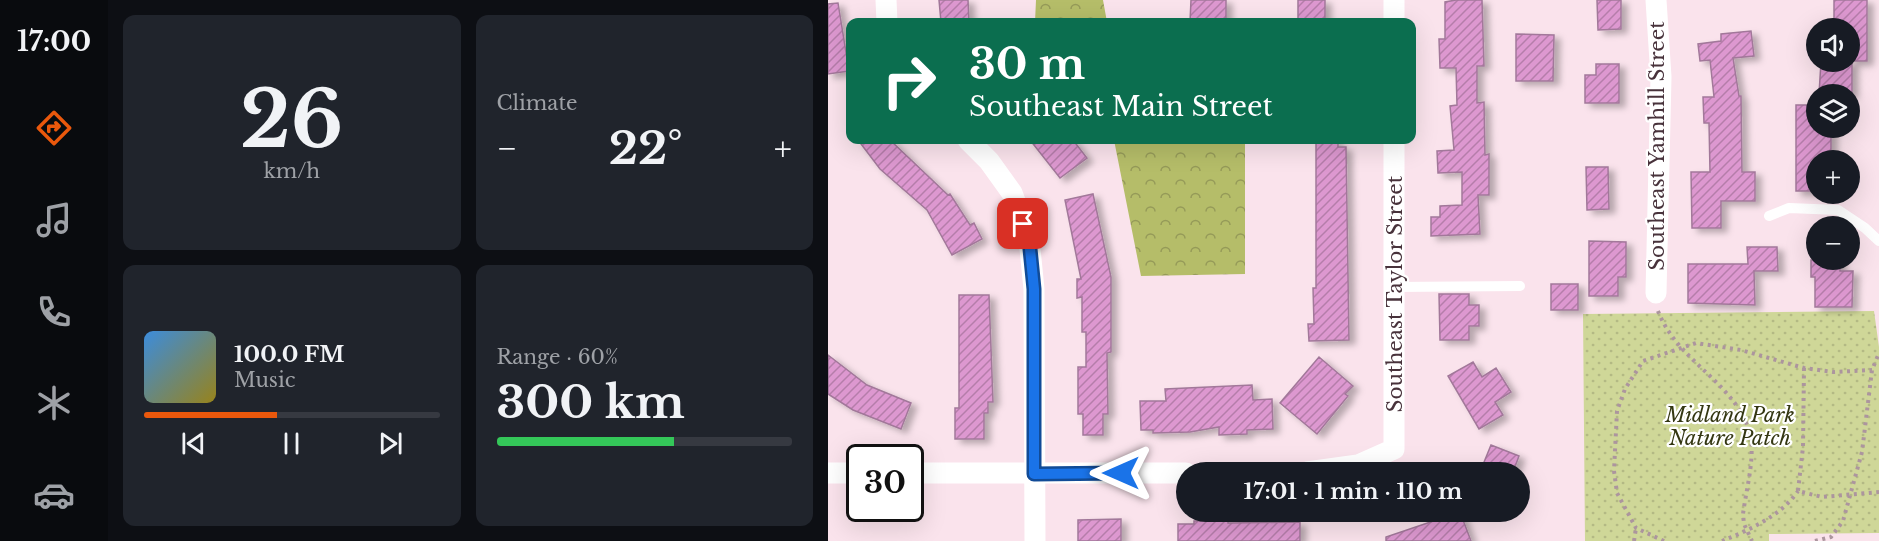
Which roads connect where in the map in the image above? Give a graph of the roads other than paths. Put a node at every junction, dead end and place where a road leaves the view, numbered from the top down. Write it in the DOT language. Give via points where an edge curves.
graph roads {
  1 [pos="886,0"];
  2 [pos="1394,0"];
  3 [pos="1656,0"];
  4 [pos="887,18"];
  5 [pos="1394,18"];
  6 [pos="972,144"];
  7 [pos="1394,144"];
  8 [pos="1769,216"];
  9 [pos="1879,242"];
  10 [pos="1520,286"];
  11 [pos="1395,287"];
  12 [pos="1656,293"];
  13 [pos="1365,462"];
  14 [pos="1176,473"];
  15 [pos="828,474"];
  16 [pos="846,474"];
  17 [pos="924,474"];
  18 [pos="1034,474"];
  19 [pos="1035,541"];
  1 -- 4 [label="street"];
  2 -- 5 [label="street"];
  3 -- 12 [label="street, Southeast Yamhill Street" via="1661,77"];
  6 -- 18 [label="street" via="1012,193 1029,239 1034,289"];
  7 -- 11 [label="street, Southeast Taylor Street"];
  8 -- 9 [label="lane" via="1789,208 1838,210"];
  10 -- 11 [label="lane"];
  11 -- 13 [label="street, Southeast Taylor Street" via="1394,449"];
  14 -- 18 [label="street"];
  15 -- 16 [label="street"];
  17 -- 18 [label="street"];
  18 -- 19 [label="street"];
}
